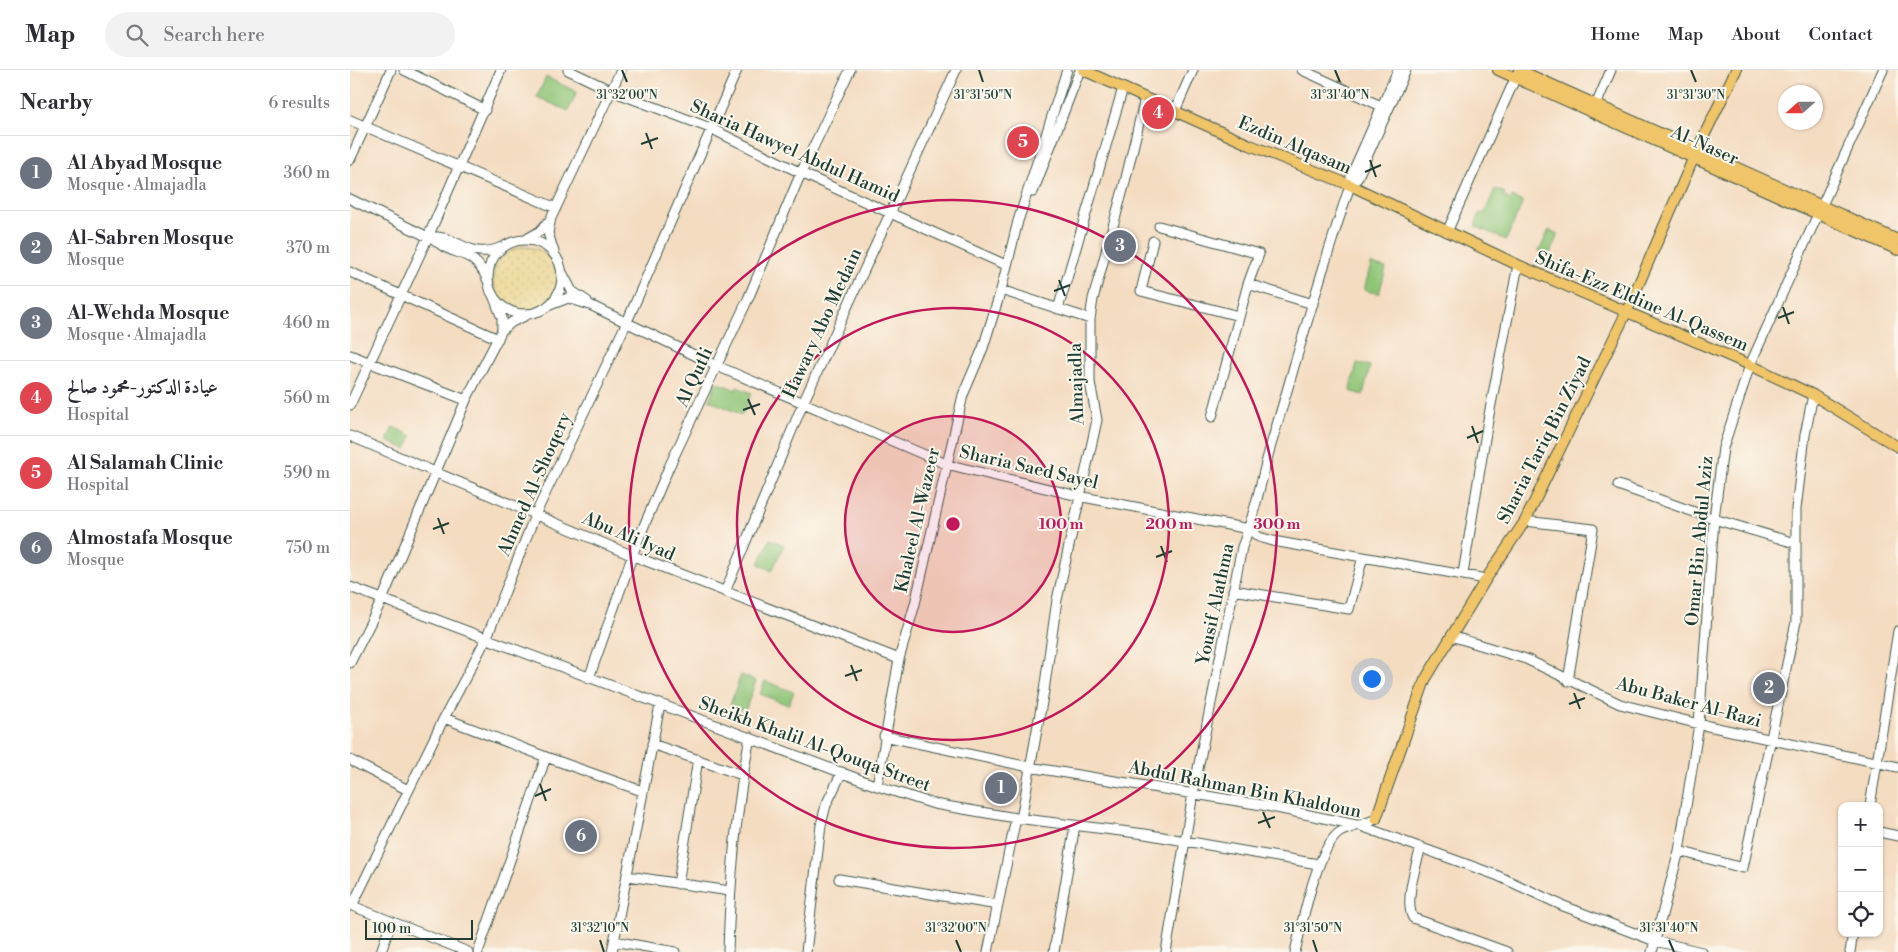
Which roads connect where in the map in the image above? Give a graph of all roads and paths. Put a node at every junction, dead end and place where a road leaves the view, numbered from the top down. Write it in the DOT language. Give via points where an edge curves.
graph roads {
  1 [pos="391,70"];
  2 [pos="404,70"];
  3 [pos="502,70"];
  4 [pos="568,70"];
  5 [pos="621,70"];
  6 [pos="737,70"];
  7 [pos="850,70"];
  8 [pos="956,70"];
  9 [pos="1067,70"];
  10 [pos="1080,70"];
  11 [pos="1193,70"];
  12 [pos="1302,70"];
  13 [pos="1398,70"];
  14 [pos="1406,70"];
  15 [pos="1498,70"];
  16 [pos="1611,70"];
  17 [pos="1736,70"];
  18 [pos="1883,70"];
  19 [pos="1518,73"];
  20 [pos="1122,89"];
  21 [pos="612,91"];
  22 [pos="1145,99"];
  23 [pos="1596,105"];
  24 [pos="1381,106"];
  25 [pos="485,110"];
  26 [pos="1174,110"];
  27 [pos="350,120"];
  28 [pos="366,126"];
  29 [pos="710,128"];
  30 [pos="1696,154"];
  31 [pos="350,160"];
  32 [pos="459,167"];
  33 [pos="801,173"];
  34 [pos="1350,186"];
  35 [pos="1368,195"];
  36 [pos="350,199"];
  37 [pos="556,208"];
  38 [pos="1819,208"];
  39 [pos="891,212"];
  40 [pos="551,218"];
  41 [pos="1159,226"];
  42 [pos="1447,232"];
  43 [pos="430,237"];
  44 [pos="522,240"];
  45 [pos="1898,240"];
  46 [pos="1153,241"];
  47 [pos="508,245"];
  48 [pos="1898,250"];
  49 [pos="557,258"];
  50 [pos="1006,265"];
  51 [pos="1518,265"];
  52 [pos="562,271"];
  53 [pos="350,272"];
  54 [pos="1248,284"];
  55 [pos="491,290"];
  56 [pos="1001,290"];
  57 [pos="400,294"];
  58 [pos="1312,304"];
  59 [pos="550,305"];
  60 [pos="590,305"];
  61 [pos="1058,309"];
  62 [pos="1627,311"];
  63 [pos="534,313"];
  64 [pos="1239,316"];
  65 [pos="1090,319"];
  66 [pos="626,324"];
  67 [pos="502,330"];
  68 [pos="498,339"];
  69 [pos="350,355"];
  70 [pos="368,363"];
  71 [pos="1750,365"];
  72 [pos="717,366"];
  73 [pos="1813,395"];
  74 [pos="466,400"];
  75 [pos="804,401"];
  76 [pos="350,405"];
  77 [pos="1212,417"];
  78 [pos="350,436"];
  79 [pos="1897,443"];
  80 [pos="946,464"];
  81 [pos="434,473"];
  82 [pos="1618,485"];
  83 [pos="1078,496"];
  84 [pos="536,514"];
  85 [pos="1714,520"];
  86 [pos="1525,521"];
  87 [pos="1249,529"];
  88 [pos="1795,543"];
  89 [pos="632,555"];
  90 [pos="1363,557"];
  91 [pos="1463,574"];
  92 [pos="1486,579"];
  93 [pos="350,586"];
  94 [pos="1233,590"];
  95 [pos="725,592"];
  96 [pos="382,600"];
  97 [pos="1898,631"];
  98 [pos="1451,636"];
  99 [pos="487,637"];
  100 [pos="899,659"];
  101 [pos="350,663"];
  102 [pos="589,678"];
  103 [pos="1568,681"];
  104 [pos="660,705"];
  105 [pos="444,718"];
  106 [pos="1699,724"];
  107 [pos="884,736"];
  108 [pos="750,738"];
  109 [pos="1770,740"];
  110 [pos="652,744"];
  111 [pos="546,757"];
  112 [pos="698,759"];
  113 [pos="350,760"];
  114 [pos="1878,763"];
  115 [pos="1898,766"];
  116 [pos="1029,767"];
  117 [pos="842,772"];
  118 [pos="742,775"];
  119 [pos="877,786"];
  120 [pos="408,790"];
  121 [pos="642,791"];
  122 [pos="1193,794"];
  123 [pos="1871,802"];
  124 [pos="1018,819"];
  125 [pos="1376,820"];
  126 [pos="1075,825"];
  127 [pos="1361,826"];
  128 [pos="1883,833"];
  129 [pos="1898,836"];
  130 [pos="1184,841"];
  131 [pos="1421,847"];
  132 [pos="1678,851"];
  133 [pos="1318,864"];
  134 [pos="628,876"];
  135 [pos="839,879"];
  136 [pos="678,884"];
  137 [pos="730,891"];
  138 [pos="351,905"];
  139 [pos="998,905"];
  140 [pos="391,922"];
  141 [pos="1852,937"];
  142 [pos="614,941"];
  143 [pos="1655,941"];
  144 [pos="381,952"];
  145 [pos="468,952"];
  146 [pos="478,952"];
  147 [pos="612,952"];
  148 [pos="674,952"];
  149 [pos="728,952"];
  150 [pos="806,952"];
  151 [pos="988,952"];
  152 [pos="1054,952"];
  153 [pos="1166,952"];
  154 [pos="1295,952"];
  155 [pos="1507,952"];
  156 [pos="1652,952"];
  157 [pos="1702,952"];
  158 [pos="1850,952"];
  1 -- 28 [label="street"];
  2 -- 25 [label="street"];
  3 -- 25 [label="street"];
  4 -- 21 [label="street, Sharia Hawyel Abdul Hamid"];
  5 -- 21 [label="street"];
  6 -- 29 [label="street, Ahmed Al-Shoqery"];
  7 -- 33 [label="street, Al Qutli"];
  8 -- 39 [label="street, Hawary Abo Medain"];
  9 -- 50 [label="street, Khaleel Al-Wazeer" via="1023,202"];
  10 -- 20 [label="main road, Ezdin Alqasam"];
  10 -- 50 [label="street, Khaleel Al-Wazeer"];
  11 -- 26 [label="street"];
  12 -- 24 [label="street"];
  13 -- 24 [label="street, Yousif Alathma"];
  14 -- 34 [label="street, Yousif Alathma" via="1357,179"];
  15 -- 19 [label="main road, Al-Naser"];
  16 -- 23 [label="street"];
  17 -- 30 [label="main road, Sharia Tariq Bin Ziyad"];
  18 -- 38 [label="street, Omar Bin Abdul Aziz"];
  19 -- 23 [label="main road, Al-Naser"];
  19 -- 30 [label="main road, Al-Naser"];
  19 -- 42 [label="street"];
  20 -- 22 [label="main road, Ezdin Alqasam"];
  20 -- 61 [label="street"];
  21 -- 29 [label="street, Sharia Hawyel Abdul Hamid"];
  21 -- 37 [label="street"];
  22 -- 26 [label="main road, Ezdin Alqasam"];
  22 -- 34 [label="main road, Ezdin Alqasam"];
  22 -- 65 [label="street, Almajadla"];
  23 -- 30 [label="main road, Al-Naser"];
  24 -- 34 [label="street, Yousif Alathma" via="1351,176"];
  25 -- 32 [label="street"];
  26 -- 34 [label="main road, Ezdin Alqasam"];
  27 -- 28 [label="street"];
  28 -- 31 [label="street"];
  28 -- 32 [label="street"];
  29 -- 33 [label="street, Sharia Hawyel Abdul Hamid"];
  29 -- 66 [label="street, Ahmed Al-Shoqery"];
  30 -- 38 [label="main road, Al-Naser"];
  30 -- 62 [label="main road, Sharia Tariq Bin Ziyad"];
  32 -- 37 [label="street"];
  32 -- 43 [label="street"];
  33 -- 39 [label="street, Sharia Hawyel Abdul Hamid"];
  33 -- 72 [label="street, Al Qutli"];
  34 -- 35 [label="main road, Ezdin Alqasam"];
  34 -- 58 [label="street, Yousif Alathma"];
  35 -- 42 [label="main road, Shifa-Ezz Eldine Al-Qassem"];
  36 -- 43 [label="street"];
  37 -- 40 [label="street"];
  38 -- 45 [label="main road, Al-Naser"];
  38 -- 48 [label="main road, Al-Naser"];
  38 -- 71 [label="street, Omar Bin Abdul Aziz"];
  39 -- 50 [label="street, Sharia Hawyel Abdul Hamid"];
  39 -- 75 [label="street, Hawary Abo Medain"];
  40 -- 44 [label="street" via="540,231"];
  40 -- 49 [label="street" via="548,233"];
  41 -- 54 [label="street" via="1260,254"];
  42 -- 51 [label="main road, Shifa-Ezz Eldine Al-Qassem"];
  43 -- 47 [label="street" via="440,237 480,253"];
  43 -- 55 [label="street" via="478,262"];
  43 -- 57 [label="street"];
  44 -- 47 [label="street"];
  44 -- 49 [label="street" via="542,244"];
  46 -- 64 [label="street" via="1142,291"];
  47 -- 55 [label="street" via="492,262 488,277"];
  49 -- 52 [label="street"];
  50 -- 56 [label="street, Khaleel Al-Wazeer"];
  51 -- 62 [label="main road, Shifa-Ezz Eldine Al-Qassem"];
  51 -- 91 [label="street"];
  52 -- 59 [label="street" via="560,290"];
  52 -- 60 [label="street, Sharia Saed Sayel" via="572,291"];
  53 -- 57 [label="street"];
  54 -- 58 [label="street"];
  54 -- 64 [label="street"];
  55 -- 63 [label="street" via="502,306 512,312"];
  55 -- 67 [label="street" via="502,318"];
  56 -- 61 [label="street"];
  56 -- 80 [label="street, Khaleel Al-Wazeer" via="983,348 963,395"];
  57 -- 68 [label="street"];
  57 -- 70 [label="street"];
  58 -- 87 [label="street, Yousif Alathma"];
  59 -- 60 [label="street, Sharia Saed Sayel" via="568,298"];
  59 -- 63 [label="street"];
  60 -- 66 [label="street, Sharia Saed Sayel"];
  61 -- 65 [label="street"];
  62 -- 71 [label="main road, Shifa-Ezz Eldine Al-Qassem"];
  62 -- 86 [label="main road, Sharia Tariq Bin Ziyad"];
  63 -- 67 [label="street"];
  64 -- 77 [label="street"];
  65 -- 83 [label="street, Almajadla" via="1090,382 1097,420"];
  66 -- 72 [label="street, Sharia Saed Sayel"];
  66 -- 84 [label="street, Ahmed Al-Shoqery"];
  67 -- 68 [label="street"];
  68 -- 74 [label="street"];
  69 -- 70 [label="street"];
  70 -- 74 [label="street"];
  70 -- 76 [label="street"];
  71 -- 73 [label="main road, Shifa-Ezz Eldine Al-Qassem"];
  71 -- 85 [label="street, Omar Bin Abdul Aziz" via="1723,448"];
  72 -- 75 [label="street, Sharia Saed Sayel"];
  72 -- 89 [label="street, Al Qutli"];
  73 -- 79 [label="main road, Shifa-Ezz Eldine Al-Qassem"];
  73 -- 88 [label="street" via="1799,481"];
  74 -- 81 [label="street"];
  75 -- 80 [label="street, Sharia Saed Sayel"];
  75 -- 95 [label="street, Hawary Abo Medain"];
  78 -- 81 [label="street, Abu Ali Iyad"];
  80 -- 83 [label="street, Sharia Saed Sayel"];
  80 -- 100 [label="street, Khaleel Al-Wazeer" via="915,604"];
  81 -- 84 [label="street, Abu Ali Iyad"];
  81 -- 96 [label="street"];
  82 -- 85 [label="street"];
  83 -- 87 [label="street, Sharia Saed Sayel"];
  83 -- 116 [label="street, Almajadla"];
  84 -- 89 [label="street, Abu Ali Iyad"];
  84 -- 99 [label="street, Ahmed Al-Shoqery"];
  85 -- 88 [label="street"];
  85 -- 106 [label="street, Omar Bin Abdul Aziz"];
  86 -- 92 [label="main road, Sharia Tariq Bin Ziyad"];
  86 -- 103 [label="street" via="1593,529"];
  87 -- 90 [label="street, Sharia Saed Sayel" via="1272,542"];
  87 -- 94 [label="street, Yousif Alathma"];
  88 -- 109 [label="street" via="1796,622"];
  89 -- 95 [label="street, Abu Ali Iyad"];
  89 -- 102 [label="street, Al Qutli"];
  90 -- 91 [label="street, Sharia Saed Sayel"];
  90 -- 94 [label="street" via="1349,609"];
  91 -- 92 [label="street, Sharia Saed Sayel"];
  92 -- 98 [label="main road, Sharia Tariq Bin Ziyad"];
  93 -- 96 [label="street, Sheikh Khalil Al-Qouqa Street"];
  94 -- 122 [label="street, Yousif Alathma"];
  95 -- 100 [label="street, Abu Ali Iyad"];
  96 -- 99 [label="street, Sheikh Khalil Al-Qouqa Street"];
  96 -- 101 [label="street"];
  97 -- 114 [label="street"];
  98 -- 103 [label="street, Abu Baker Al-Razi" via="1526,659"];
  98 -- 125 [label="main road, Sharia Tariq Bin Ziyad" via="1425,680"];
  99 -- 102 [label="street, Sheikh Khalil Al-Qouqa Street"];
  99 -- 105 [label="street, Ahmed Al-Shoqery"];
  100 -- 107 [label="street, Khaleel Al-Wazeer"];
  102 -- 104 [label="street, Sheikh Khalil Al-Qouqa Street"];
  103 -- 106 [label="street, Abu Baker Al-Razi" via="1620,704"];
  104 -- 108 [label="street, Sheikh Khalil Al-Qouqa Street"];
  104 -- 110 [label="street"];
  105 -- 111 [label="street"];
  105 -- 120 [label="street, Ahmed Al-Shoqery"];
  106 -- 109 [label="street, Abu Baker Al-Razi"];
  106 -- 132 [label="street, Omar Bin Abdul Aziz"];
  107 -- 116 [label="street, Abdul Rahman Bin Khaldoun"];
  107 -- 119 [label="street, Khaleel Al-Wazeer"];
  108 -- 117 [label="street, Sheikh Khalil Al-Qouqa Street"];
  108 -- 118 [label="street"];
  109 -- 114 [label="street, Abu Baker Al-Razi"];
  109 -- 132 [label="street" via="1743,868"];
  110 -- 112 [label="street"];
  110 -- 121 [label="street"];
  111 -- 121 [label="street"];
  111 -- 146 [label="street"];
  112 -- 118 [label="street"];
  112 -- 136 [label="street"];
  113 -- 120 [label="street"];
  114 -- 115 [label="street, Abu Baker Al-Razi"];
  114 -- 123 [label="street"];
  116 -- 122 [label="street, Abdul Rahman Bin Khaldoun"];
  116 -- 124 [label="street, Almajadla"];
  117 -- 119 [label="street, Sheikh Khalil Al-Qouqa Street"];
  117 -- 150 [label="street" via="826,805 821,825"];
  118 -- 137 [label="street"];
  119 -- 124 [label="street, Sheikh Khalil Al-Qouqa Street" via="934,804"];
  120 -- 138 [label="street, Ahmed Al-Shoqery"];
  121 -- 134 [label="street"];
  122 -- 127 [label="street, Abdul Rahman Bin Khaldoun"];
  122 -- 130 [label="street, Yousif Alathma"];
  124 -- 126 [label="street, Sheikh Khalil Al-Qouqa Street"];
  124 -- 139 [label="street, Almajadla"];
  125 -- 127 [label="street"];
  126 -- 130 [label="street, Sheikh Khalil Al-Qouqa Street"];
  126 -- 152 [label="street"];
  127 -- 131 [label="street, Abdul Rahman Bin Khaldoun"];
  127 -- 133 [label="street" via="1338,833"];
  128 -- 129 [label="street"];
  130 -- 133 [label="street, Sheikh Khalil Al-Qouqa Street"];
  130 -- 153 [label="street, Yousif Alathma"];
  131 -- 143 [label="street, Abdul Rahman Bin Khaldoun"];
  131 -- 155 [label="street" via="1413,879 1410,906 1413,918"];
  132 -- 143 [label="street, Omar Bin Abdul Aziz"];
  133 -- 154 [label="street"];
  134 -- 136 [label="street"];
  134 -- 142 [label="street"];
  135 -- 139 [label="street"];
  136 -- 137 [label="street"];
  137 -- 149 [label="street"];
  138 -- 140 [label="street"];
  139 -- 151 [label="street, Almajadla"];
  140 -- 144 [label="street"];
  140 -- 145 [label="street"];
  141 -- 158 [label="street"];
  142 -- 147 [label="street"];
  142 -- 148 [label="street"];
  143 -- 156 [label="street, Omar Bin Abdul Aziz"];
  143 -- 157 [label="street, Abdul Rahman Bin Khaldoun"];
}
